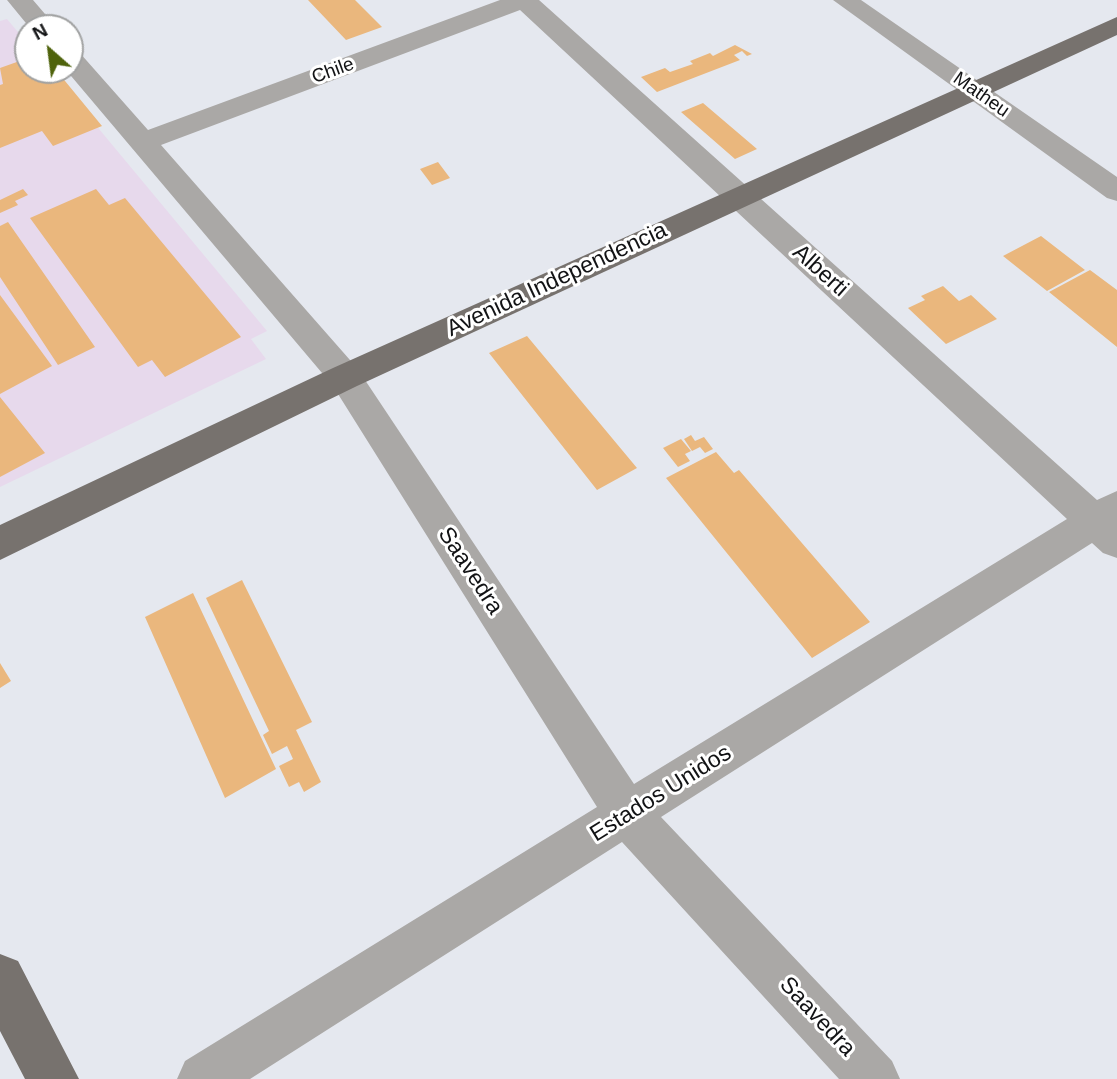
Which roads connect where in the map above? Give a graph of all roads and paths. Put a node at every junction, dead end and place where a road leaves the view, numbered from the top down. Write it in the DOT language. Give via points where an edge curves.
graph roads {
  1 [pos="19,0"];
  2 [pos="523,0"];
  3 [pos="845,0"];
  4 [pos="32,14"];
  5 [pos="1117,25"];
  6 [pos="84,77"];
  7 [pos="973,89"];
  8 [pos="137,150"];
  9 [pos="1117,191"];
  10 [pos="739,197"];
  11 [pos="345,377"];
  12 [pos="1110,523"];
  13 [pos="0,544"];
  14 [pos="628,814"];
  15 [pos="0,979"];
  16 [pos="53,1079"];
  17 [pos="203,1079"];
  18 [pos="874,1079"];
  1 -- 4 [label="street"];
  2 -- 8 [label="street, Chile"];
  2 -- 10 [label="street, Alberti"];
  3 -- 7 [label="street, Matheu"];
  5 -- 7 [label="main road, Avenida Independencia"];
  6 -- 8 [label="street, Saavedra"];
  7 -- 9 [label="street, Matheu"];
  7 -- 10 [label="main road, Avenida Independencia"];
  8 -- 11 [label="street, Saavedra"];
  10 -- 11 [label="main road, Avenida Independencia"];
  10 -- 12 [label="street, Alberti"];
  11 -- 13 [label="main road, Avenida Independencia"];
  11 -- 14 [label="street, Saavedra"];
  12 -- 14 [label="street, Estados Unidos"];
  14 -- 17 [label="street, Estados Unidos"];
  14 -- 18 [label="street, Saavedra"];
  15 -- 16 [label="main road"];
}
